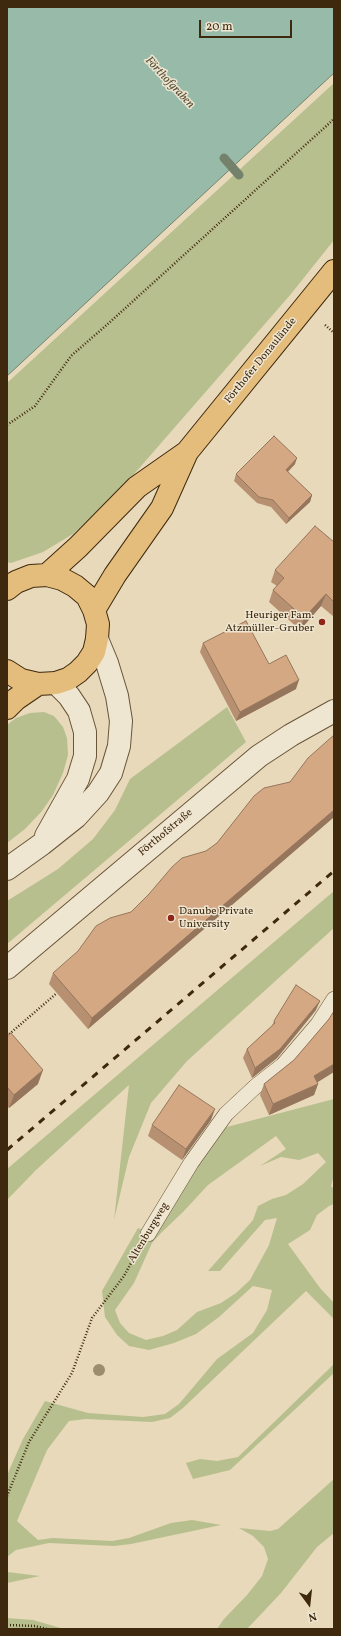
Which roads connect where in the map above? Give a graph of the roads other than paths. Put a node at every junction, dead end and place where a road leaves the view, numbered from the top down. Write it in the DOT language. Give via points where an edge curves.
graph roads {
  1 [pos="334,271"];
  2 [pos="187,452"];
  3 [pos="47,575"];
  4 [pos="7,590"];
  5 [pos="94,610"];
  6 [pos="97,640"];
  7 [pos="7,671"];
  8 [pos="47,684"];
  9 [pos="7,708"];
  10 [pos="334,711"];
  11 [pos="42,844"];
  12 [pos="7,868"];
  13 [pos="7,968"];
  14 [pos="334,999"];
  15 [pos="148,1234"];
  1 -- 2 [label="main road, Förthofer Donaulände"];
  2 -- 3 [label="main road, Förthofer Donaulände" via="137,487"];
  2 -- 5 [label="main road, Förthofer Donaulände" via="162,508"];
  3 -- 4 [label="main road" via="31,576 16,582"];
  3 -- 5 [label="main road" via="76,586"];
  5 -- 6 [label="main road" via="98,624"];
  6 -- 8 [label="main road" via="94,652 83,667 68,679"];
  6 -- 11 [label="street" via="117,696 121,721 119,746 111,773 98,793 76,817"];
  7 -- 8 [label="main road" via="21,680"];
  8 -- 9 [label="main road" via="16,699"];
  8 -- 11 [label="street" via="69,696 79,711 85,732 85,756 78,779"];
  10 -- 13 [label="street, Förthofstraße" via="259,756"];
  11 -- 12 [label="street"];
  14 -- 15 [label="lane, Altenburgweg" via="318,1024 283,1065 226,1114 191,1163"];
}
